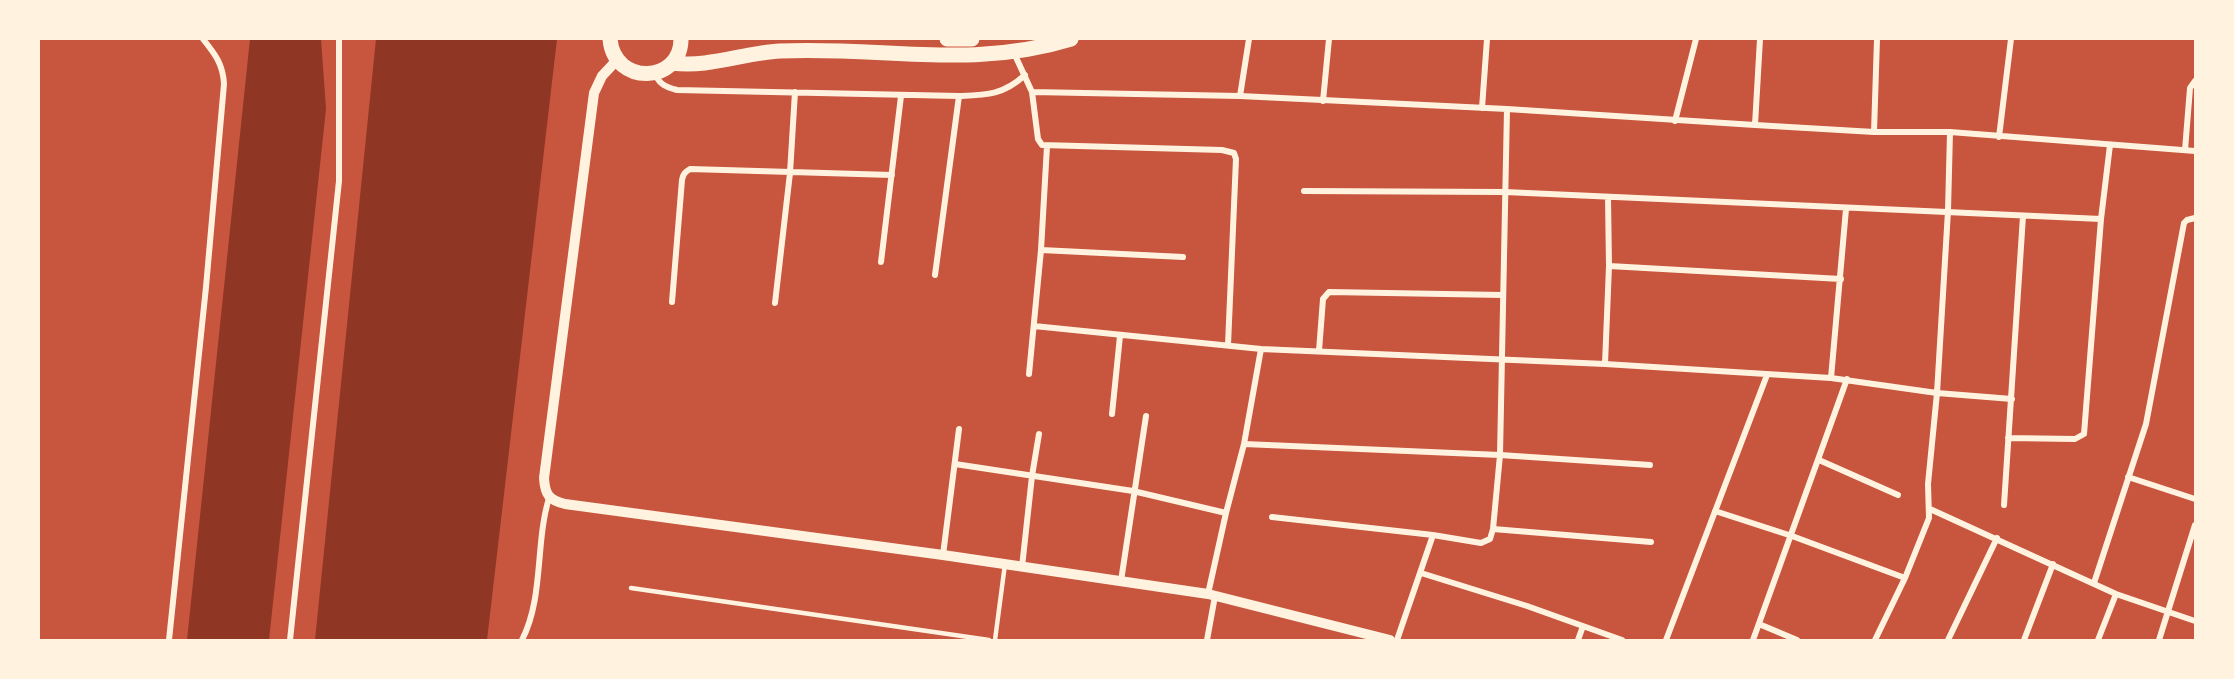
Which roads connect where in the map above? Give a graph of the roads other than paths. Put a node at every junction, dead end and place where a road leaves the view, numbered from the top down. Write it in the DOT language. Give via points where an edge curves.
graph roads {
  1 [pos="202,39"];
  2 [pos="339,39"];
  3 [pos="598,39"];
  4 [pos="681,39"];
  5 [pos="947,39"];
  6 [pos="972,39"];
  7 [pos="1071,39"];
  8 [pos="1249,39"];
  9 [pos="1329,39"];
  10 [pos="1487,39"];
  11 [pos="1696,39"];
  12 [pos="1760,39"];
  13 [pos="1876,39"];
  14 [pos="2011,39"];
  15 [pos="613,50"];
  16 [pos="1014,52"];
  17 [pos="672,63"];
  18 [pos="654,73"];
  19 [pos="1025,75"];
  20 [pos="2195,81"];
  21 [pos="795,92"];
  22 [pos="1032,92"];
  23 [pos="901,96"];
  24 [pos="959,96"];
  25 [pos="1240,96"];
  26 [pos="1323,101"];
  27 [pos="1482,108"];
  28 [pos="1506,109"];
  29 [pos="1675,121"];
  30 [pos="1755,125"];
  31 [pos="1874,132"];
  32 [pos="1950,132"];
  33 [pos="2000,137"];
  34 [pos="2110,145"];
  35 [pos="1047,146"];
  36 [pos="2185,150"];
  37 [pos="2195,151"];
  38 [pos="790,173"];
  39 [pos="892,175"];
  40 [pos="1304,191"];
  41 [pos="1505,192"];
  42 [pos="1608,197"];
  43 [pos="1846,209"];
  44 [pos="1948,211"];
  45 [pos="2023,216"];
  46 [pos="2195,218"];
  47 [pos="2101,219"];
  48 [pos="1041,250"];
  49 [pos="1183,258"];
  50 [pos="881,262"];
  51 [pos="1609,266"];
  52 [pos="935,275"];
  53 [pos="1842,279"];
  54 [pos="1503,295"];
  55 [pos="672,302"];
  56 [pos="775,303"];
  57 [pos="1034,327"];
  58 [pos="1120,336"];
  59 [pos="1228,345"];
  60 [pos="1261,349"];
  61 [pos="1319,351"];
  62 [pos="1503,359"];
  63 [pos="1605,364"];
  64 [pos="1029,374"];
  65 [pos="1767,375"];
  66 [pos="1831,378"];
  67 [pos="1847,379"];
  68 [pos="1937,393"];
  69 [pos="2012,399"];
  70 [pos="1112,414"];
  71 [pos="1146,416"];
  72 [pos="959,429"];
  73 [pos="1039,434"];
  74 [pos="2008,438"];
  75 [pos="1244,444"];
  76 [pos="1500,455"];
  77 [pos="1819,460"];
  78 [pos="955,464"];
  79 [pos="1650,465"];
  80 [pos="1032,476"];
  81 [pos="2128,477"];
  82 [pos="1133,490"];
  83 [pos="1898,495"];
  84 [pos="549,498"];
  85 [pos="2195,499"];
  86 [pos="2004,505"];
  87 [pos="1930,508"];
  88 [pos="1715,511"];
  89 [pos="1226,513"];
  90 [pos="1272,517"];
  91 [pos="2195,525"];
  92 [pos="1493,529"];
  93 [pos="1433,535"];
  94 [pos="1792,536"];
  95 [pos="1997,538"];
  96 [pos="1651,542"];
  97 [pos="943,555"];
  98 [pos="1005,564"];
  99 [pos="2053,564"];
  100 [pos="1022,567"];
  101 [pos="1421,573"];
  102 [pos="1905,578"];
  103 [pos="1121,581"];
  104 [pos="2094,583"];
  105 [pos="631,588"];
  106 [pos="2116,594"];
  107 [pos="1212,595"];
  108 [pos="2168,613"];
  109 [pos="2195,621"];
  110 [pos="1759,624"];
  111 [pos="1583,626"];
  112 [pos="1359,636"];
  113 [pos="169,640"];
  114 [pos="290,640"];
  115 [pos="522,640"];
  116 [pos="989,640"];
  117 [pos="995,640"];
  118 [pos="1207,640"];
  119 [pos="1390,640"];
  120 [pos="1397,640"];
  121 [pos="1578,640"];
  122 [pos="1622,640"];
  123 [pos="1666,640"];
  124 [pos="1753,640"];
  125 [pos="1797,640"];
  126 [pos="1875,640"];
  127 [pos="1948,640"];
  128 [pos="2024,640"];
  129 [pos="2098,640"];
  130 [pos="2159,640"];
  1 -- 113 [label="street" via="218,58 224,84"];
  2 -- 114 [label="street" via="339,181"];
  3 -- 15 [label="highway"];
  4 -- 17 [label="highway"];
  5 -- 6 [label="highway"];
  7 -- 16 [label="highway"];
  8 -- 25 [label="street"];
  9 -- 26 [label="street"];
  10 -- 27 [label="street"];
  11 -- 29 [label="street"];
  12 -- 30 [label="street"];
  13 -- 31 [label="street"];
  14 -- 33 [label="street"];
  15 -- 18 [label="highway" via="634,72"];
  15 -- 84 [label="street" via="594,93 544,478"];
  16 -- 17 [label="highway" via="956,56 780,51 703,64"];
  16 -- 19 [label="street"];
  17 -- 18 [label="highway"];
  18 -- 21 [label="street" via="667,88 677,90"];
  19 -- 22 [label="street"];
  19 -- 24 [label="street" via="997,93"];
  20 -- 36 [label="street" via="2190,88"];
  21 -- 23 [label="street"];
  21 -- 38 [label="street"];
  22 -- 25 [label="street"];
  22 -- 35 [label="street" via="1039,143"];
  23 -- 24 [label="street"];
  23 -- 39 [label="street"];
  24 -- 52 [label="street"];
  25 -- 26 [label="street"];
  26 -- 27 [label="street"];
  27 -- 28 [label="street"];
  28 -- 29 [label="street"];
  28 -- 41 [label="street"];
  29 -- 30 [label="street"];
  30 -- 31 [label="street"];
  31 -- 32 [label="street"];
  32 -- 33 [label="street"];
  32 -- 44 [label="street"];
  33 -- 34 [label="street"];
  34 -- 36 [label="street"];
  34 -- 47 [label="street"];
  35 -- 48 [label="street"];
  35 -- 59 [label="street" via="1234,153"];
  36 -- 37 [label="street"];
  38 -- 39 [label="street"];
  38 -- 55 [label="street" via="690,170 683,174"];
  38 -- 56 [label="street"];
  39 -- 50 [label="street"];
  40 -- 41 [label="street"];
  41 -- 42 [label="street"];
  41 -- 54 [label="street"];
  42 -- 43 [label="street"];
  42 -- 51 [label="street"];
  43 -- 44 [label="street"];
  43 -- 53 [label="street"];
  44 -- 45 [label="street"];
  44 -- 68 [label="street"];
  45 -- 47 [label="street"];
  45 -- 69 [label="street"];
  46 -- 81 [label="street" via="2184,223 2146,424"];
  47 -- 74 [label="street" via="2084,434 2075,439"];
  48 -- 49 [label="street"];
  48 -- 57 [label="street"];
  51 -- 53 [label="street"];
  51 -- 63 [label="street"];
  53 -- 66 [label="street"];
  54 -- 61 [label="street" via="1329,292 1323,298"];
  54 -- 62 [label="street"];
  57 -- 58 [label="street"];
  57 -- 64 [label="street"];
  58 -- 59 [label="street"];
  58 -- 70 [label="street"];
  59 -- 60 [label="street"];
  60 -- 61 [label="street"];
  60 -- 75 [label="street"];
  61 -- 62 [label="street"];
  62 -- 63 [label="street"];
  62 -- 76 [label="street"];
  63 -- 65 [label="street"];
  65 -- 66 [label="street"];
  65 -- 88 [label="street"];
  66 -- 67 [label="street"];
  67 -- 68 [label="street"];
  67 -- 77 [label="street"];
  68 -- 69 [label="street"];
  68 -- 87 [label="street" via="1928,484"];
  69 -- 74 [label="street"];
  71 -- 82 [label="street"];
  72 -- 78 [label="street"];
  73 -- 80 [label="street"];
  74 -- 86 [label="street"];
  75 -- 76 [label="street"];
  75 -- 89 [label="street"];
  76 -- 79 [label="street"];
  76 -- 92 [label="street"];
  77 -- 83 [label="street"];
  77 -- 94 [label="street"];
  78 -- 80 [label="street"];
  78 -- 97 [label="street"];
  80 -- 82 [label="street"];
  80 -- 100 [label="street"];
  81 -- 85 [label="street"];
  81 -- 104 [label="street"];
  82 -- 89 [label="street"];
  82 -- 103 [label="street"];
  84 -- 97 [label="street" via="565,504"];
  84 -- 115 [label="street" via="541,529 532,616"];
  87 -- 95 [label="street"];
  87 -- 102 [label="street"];
  88 -- 94 [label="street"];
  88 -- 123 [label="street"];
  89 -- 107 [label="street"];
  90 -- 93 [label="street"];
  91 -- 108 [label="street"];
  92 -- 93 [label="street" via="1486,542"];
  92 -- 96 [label="street"];
  93 -- 101 [label="street"];
  94 -- 102 [label="street"];
  94 -- 110 [label="street"];
  95 -- 99 [label="street"];
  95 -- 127 [label="street"];
  97 -- 98 [label="street"];
  98 -- 100 [label="street"];
  98 -- 117 [label="lane"];
  99 -- 104 [label="street"];
  99 -- 128 [label="street"];
  100 -- 103 [label="street"];
  101 -- 111 [label="street"];
  101 -- 120 [label="street"];
  102 -- 126 [label="street"];
  103 -- 107 [label="street"];
  104 -- 106 [label="street"];
  105 -- 116 [label="lane"];
  106 -- 108 [label="street"];
  106 -- 129 [label="street"];
  107 -- 112 [label="street"];
  107 -- 118 [label="street"];
  108 -- 109 [label="street"];
  108 -- 130 [label="street"];
  110 -- 124 [label="street"];
  110 -- 125 [label="street"];
  111 -- 121 [label="street"];
  111 -- 122 [label="street"];
  112 -- 119 [label="street"];
}
